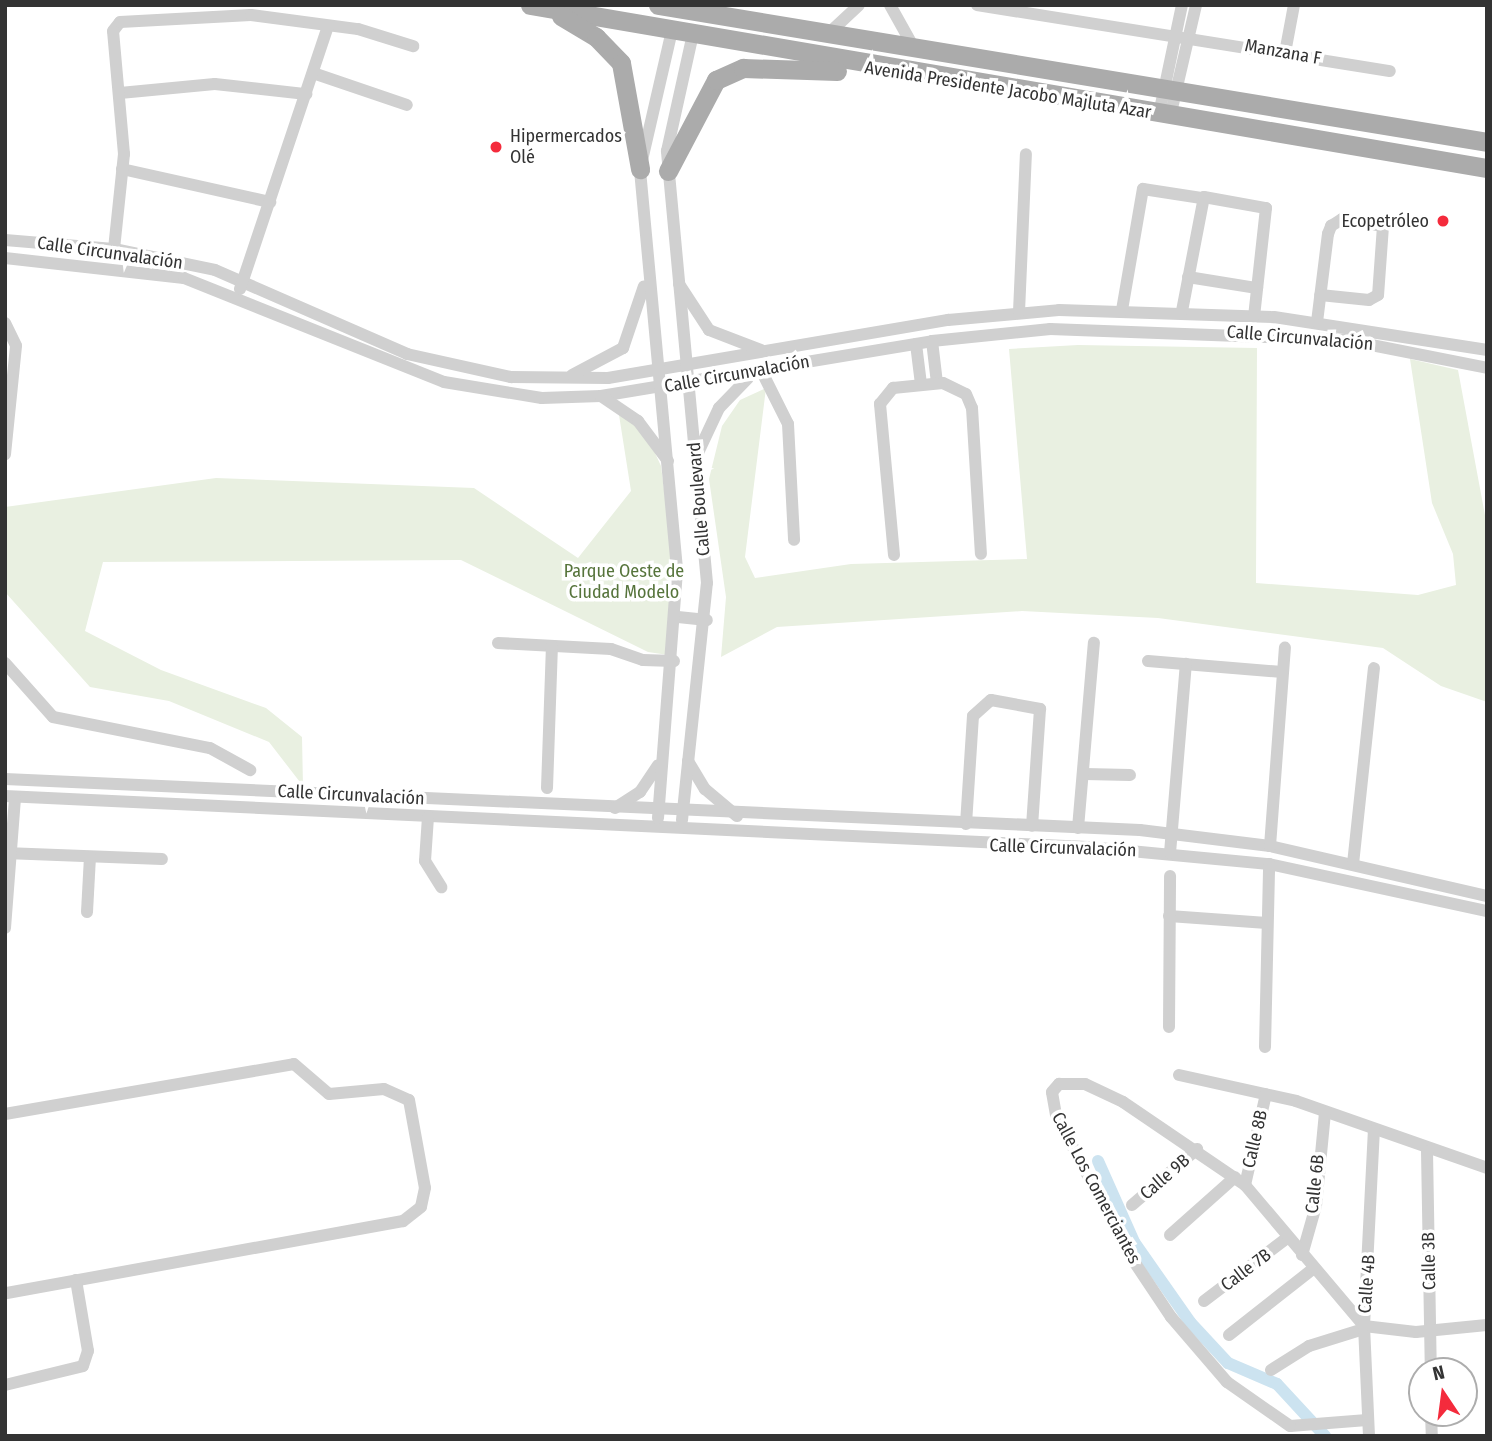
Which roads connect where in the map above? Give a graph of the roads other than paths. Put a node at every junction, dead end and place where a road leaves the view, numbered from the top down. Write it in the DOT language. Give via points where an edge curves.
graph roads {
  1 [pos="658,5"];
  2 [pos="859,5"];
  3 [pos="890,5"];
  4 [pos="977,5"];
  5 [pos="1182,5"];
  6 [pos="1196,5"];
  7 [pos="1294,5"];
  8 [pos="539,7"];
  9 [pos="691,9"];
  10 [pos="1061,10"];
  11 [pos="328,26"];
  12 [pos="672,30"];
  13 [pos="1175,33"];
  14 [pos="693,34"];
  15 [pos="828,34"];
  16 [pos="1189,36"];
  17 [pos="413,46"];
  18 [pos="914,48"];
  19 [pos="1285,53"];
  20 [pos="886,70"];
  21 [pos="1390,71"];
  22 [pos="313,73"];
  23 [pos="1170,91"];
  24 [pos="120,93"];
  25 [pos="306,94"];
  26 [pos="407,105"];
  27 [pos="1165,116"];
  28 [pos="1487,142"];
  29 [pos="1026,155"];
  30 [pos="1487,168"];
  31 [pos="122,169"];
  32 [pos="640,169"];
  33 [pos="668,171"];
  34 [pos="1200,198"];
  35 [pos="270,202"];
  36 [pos="5,240"];
  37 [pos="114,249"];
  38 [pos="5,258"];
  39 [pos="647,268"];
  40 [pos="675,276"];
  41 [pos="1188,277"];
  42 [pos="243,281"];
  43 [pos="1257,288"];
  44 [pos="1320,295"];
  45 [pos="238,296"];
  46 [pos="1122,310"];
  47 [pos="1182,311"];
  48 [pos="1019,312"];
  49 [pos="1254,316"];
  50 [pos="1317,322"];
  51 [pos="5,323"];
  52 [pos="890,330"];
  53 [pos="932,341"];
  54 [pos="916,344"];
  55 [pos="893,347"];
  56 [pos="1487,350"];
  57 [pos="768,351"];
  58 [pos="685,367"];
  59 [pos="1487,368"];
  60 [pos="659,371"];
  61 [pos="757,373"];
  62 [pos="561,379"];
  63 [pos="937,383"];
  64 [pos="687,384"];
  65 [pos="921,384"];
  66 [pos="661,388"];
  67 [pos="601,396"];
  68 [pos="5,453"];
  69 [pos="696,459"];
  70 [pos="670,464"];
  71 [pos="794,540"];
  72 [pos="981,554"];
  73 [pos="894,555"];
  74 [pos="678,617"];
  75 [pos="707,620"];
  76 [pos="498,643"];
  77 [pos="1094,643"];
  78 [pos="552,646"];
  79 [pos="1285,648"];
  80 [pos="674,661"];
  81 [pos="1148,661"];
  82 [pos="5,663"];
  83 [pos="1186,664"];
  84 [pos="1374,668"];
  85 [pos="1283,672"];
  86 [pos="688,761"];
  87 [pos="660,762"];
  88 [pos="250,770"];
  89 [pos="1085,774"];
  90 [pos="1130,775"];
  91 [pos="5,779"];
  92 [pos="547,788"];
  93 [pos="10,796"];
  94 [pos="615,808"];
  95 [pos="683,812"];
  96 [pos="737,816"];
  97 [pos="428,817"];
  98 [pos="658,819"];
  99 [pos="967,824"];
  100 [pos="681,827"];
  101 [pos="1032,827"];
  102 [pos="1078,828"];
  103 [pos="1172,834"];
  104 [pos="1270,846"];
  105 [pos="9,853"];
  106 [pos="1170,853"];
  107 [pos="90,858"];
  108 [pos="162,859"];
  109 [pos="1269,864"];
  110 [pos="1353,864"];
  111 [pos="1170,876"];
  112 [pos="441,887"];
  113 [pos="1487,896"];
  114 [pos="1487,911"];
  115 [pos="88,912"];
  116 [pos="1169,916"];
  117 [pos="1266,923"];
  118 [pos="5,928"];
  119 [pos="1169,1027"];
  120 [pos="1265,1047"];
  121 [pos="1180,1075"];
  122 [pos="1266,1094"];
  123 [pos="1325,1112"];
  124 [pos="5,1114"];
  125 [pos="1374,1131"];
  126 [pos="1197,1149"];
  127 [pos="1427,1151"];
  128 [pos="1487,1168"];
  129 [pos="1240,1181"];
  130 [pos="1132,1205"];
  131 [pos="1170,1235"];
  132 [pos="1287,1238"];
  133 [pos="1302,1255"];
  134 [pos="1312,1269"];
  135 [pos="76,1280"];
  136 [pos="5,1293"];
  137 [pos="1204,1301"];
  138 [pos="1487,1325"];
  139 [pos="1364,1327"];
  140 [pos="1430,1331"];
  141 [pos="1229,1335"];
  142 [pos="1431,1357"];
  143 [pos="1271,1370"];
  144 [pos="5,1385"];
  145 [pos="1367,1420"];
  146 [pos="1369,1436"];
  1 -- 9 [label="main road, Avenida Presidente Jacobo Majluta Azar"];
  2 -- 15 [label="street"];
  3 -- 18 [label="street"];
  4 -- 10 [label="street, Manzana F"];
  5 -- 13 [label="street"];
  6 -- 16 [label="street"];
  7 -- 19 [label="street"];
  8 -- 12 [label="main road, Avenida Presidente Jacobo Majluta Azar"];
  8 -- 32 [label="main road" via="596,37 621,63"];
  9 -- 15 [label="main road, Avenida Presidente Jacobo Majluta Azar"];
  10 -- 13 [label="street, Manzana F"];
  11 -- 17 [label="street"];
  11 -- 22 [label="street"];
  11 -- 24 [label="street" via="207,14 120,22 113,31"];
  12 -- 14 [label="main road, Avenida Presidente Jacobo Majluta Azar"];
  12 -- 32 [label="street, Calle Boulevard"];
  13 -- 16 [label="street, Manzana F"];
  13 -- 23 [label="street"];
  14 -- 20 [label="main road, Avenida Presidente Jacobo Majluta Azar"];
  14 -- 33 [label="street, Calle Boulevard" via="669,131"];
  15 -- 18 [label="main road, Avenida Presidente Jacobo Majluta Azar"];
  16 -- 19 [label="street, Manzana F"];
  16 -- 23 [label="street"];
  18 -- 23 [label="main road, Avenida Presidente Jacobo Majluta Azar"];
  19 -- 21 [label="street, Manzana F"];
  20 -- 27 [label="main road, Avenida Presidente Jacobo Majluta Azar"];
  20 -- 33 [label="main road" via="743,68 724,75 707,91"];
  22 -- 25 [label="street"];
  22 -- 26 [label="street"];
  23 -- 27 [label="street"];
  23 -- 28 [label="main road, Avenida Presidente Jacobo Majluta Azar"];
  24 -- 25 [label="street" via="215,84"];
  24 -- 31 [label="street"];
  25 -- 35 [label="street"];
  27 -- 30 [label="main road, Avenida Presidente Jacobo Majluta Azar"];
  29 -- 48 [label="street"];
  31 -- 35 [label="street"];
  31 -- 37 [label="street"];
  32 -- 39 [label="street, Calle Boulevard"];
  33 -- 40 [label="street, Calle Boulevard"];
  34 -- 41 [label="street"];
  34 -- 43 [label="street" via="1266,208"];
  34 -- 46 [label="street" via="1143,189"];
  35 -- 42 [label="street"];
  36 -- 37 [label="street, Calle Circunvalación"];
  37 -- 42 [label="street, Calle Circunvalación"];
  38 -- 45 [label="street, Calle Circunvalación" via="140,269"];
  39 -- 60 [label="street, Calle Boulevard"];
  39 -- 62 [label="street" via="638,318 622,348"];
  40 -- 57 [label="street" via="709,330"];
  40 -- 58 [label="street, Calle Boulevard"];
  41 -- 43 [label="street"];
  41 -- 47 [label="street"];
  42 -- 45 [label="street"];
  42 -- 62 [label="street, Calle Circunvalación" via="448,367"];
  43 -- 49 [label="street"];
  44 -- 44 [label="street" via="1331,226 1342,219 1383,226 1378,295 1369,300"];
  44 -- 50 [label="street"];
  45 -- 67 [label="street, Calle Circunvalación" via="444,382 542,398"];
  46 -- 47 [label="street, Calle Circunvalación"];
  46 -- 48 [label="street, Calle Circunvalación"];
  47 -- 49 [label="street, Calle Circunvalación"];
  48 -- 52 [label="street, Calle Circunvalación"];
  49 -- 50 [label="street, Calle Circunvalación"];
  50 -- 56 [label="street, Calle Circunvalación"];
  51 -- 68 [label="street" via="16,346"];
  52 -- 55 [label="street"];
  52 -- 57 [label="street, Calle Circunvalación"];
  53 -- 54 [label="street, Calle Circunvalación"];
  53 -- 59 [label="street, Calle Circunvalación" via="1050,329 1241,331 1346,340"];
  53 -- 63 [label="street"];
  54 -- 55 [label="street, Calle Circunvalación"];
  54 -- 65 [label="street"];
  55 -- 61 [label="street, Calle Circunvalación"];
  57 -- 58 [label="street, Calle Circunvalación"];
  58 -- 60 [label="street, Calle Circunvalación"];
  58 -- 64 [label="street, Calle Boulevard"];
  60 -- 62 [label="street, Calle Circunvalación"];
  60 -- 66 [label="street, Calle Boulevard"];
  61 -- 64 [label="street, Calle Circunvalación"];
  61 -- 69 [label="street" via="719,408"];
  61 -- 71 [label="street" via="788,424"];
  63 -- 65 [label="street"];
  63 -- 72 [label="street" via="966,394 972,408"];
  64 -- 66 [label="street, Calle Circunvalación"];
  64 -- 69 [label="street, Calle Boulevard"];
  65 -- 73 [label="street" via="893,387 880,404"];
  66 -- 67 [label="street, Calle Circunvalación"];
  66 -- 70 [label="street, Calle Boulevard"];
  67 -- 70 [label="street" via="638,421"];
  69 -- 75 [label="street, Calle Boulevard"];
  70 -- 74 [label="street, Calle Boulevard"];
  74 -- 75 [label="street"];
  74 -- 80 [label="street, Calle Boulevard"];
  75 -- 86 [label="street, Calle Boulevard"];
  76 -- 78 [label="street"];
  77 -- 89 [label="street"];
  78 -- 80 [label="street"];
  78 -- 92 [label="street"];
  79 -- 85 [label="street"];
  80 -- 87 [label="street, Calle Boulevard"];
  81 -- 83 [label="street"];
  82 -- 88 [label="street" via="53,717 210,748"];
  83 -- 85 [label="street"];
  83 -- 103 [label="street"];
  84 -- 110 [label="street"];
  85 -- 104 [label="street"];
  86 -- 95 [label="street, Calle Boulevard"];
  86 -- 96 [label="street" via="705,789"];
  87 -- 94 [label="street" via="640,792"];
  87 -- 98 [label="street, Calle Boulevard"];
  89 -- 90 [label="street"];
  89 -- 102 [label="street"];
  91 -- 94 [label="street, Calle Circunvalación"];
  93 -- 97 [label="street, Calle Circunvalación"];
  93 -- 105 [label="street"];
  94 -- 98 [label="street, Calle Circunvalación"];
  95 -- 96 [label="street, Calle Circunvalación"];
  95 -- 98 [label="street, Calle Circunvalación"];
  95 -- 100 [label="street, Calle Boulevard"];
  96 -- 99 [label="street, Calle Circunvalación"];
  97 -- 98 [label="street, Calle Circunvalación"];
  97 -- 112 [label="street" via="425,860"];
  98 -- 100 [label="street, Calle Circunvalación"];
  99 -- 101 [label="street, Calle Circunvalación"];
  99 -- 101 [label="street" via="973,716 991,700 1040,709"];
  100 -- 106 [label="street, Calle Circunvalación"];
  101 -- 102 [label="street, Calle Circunvalación"];
  102 -- 103 [label="street, Calle Circunvalación"];
  103 -- 104 [label="street, Calle Circunvalación"];
  103 -- 106 [label="street"];
  104 -- 110 [label="street, Calle Circunvalación"];
  105 -- 107 [label="street"];
  105 -- 118 [label="street"];
  106 -- 109 [label="street, Calle Circunvalación"];
  107 -- 108 [label="street"];
  107 -- 115 [label="street"];
  109 -- 114 [label="street, Calle Circunvalación"];
  109 -- 117 [label="street"];
  110 -- 113 [label="street, Calle Circunvalación"];
  111 -- 116 [label="street"];
  116 -- 117 [label="street"];
  116 -- 119 [label="street"];
  117 -- 120 [label="street"];
  121 -- 122 [label="street"];
  122 -- 123 [label="street"];
  122 -- 129 [label="street, Calle 8B"];
  123 -- 125 [label="street"];
  123 -- 133 [label="street, Calle 6B" via="1316,1206"];
  124 -- 135 [label="street" via="276,1063 308,1071 329,1094 384,1089 409,1100 425,1188 412,1218"];
  125 -- 127 [label="street"];
  125 -- 139 [label="street, Calle 4B"];
  126 -- 129 [label="street, Calle Los Comerciantes"];
  126 -- 130 [label="street, Calle 9B"];
  126 -- 145 [label="street, Calle Los Comerciantes" via="1086,1084 1059,1084 1052,1092 1056,1115 1105,1210 1171,1317 1267,1415 1290,1426"];
  127 -- 128 [label="street"];
  127 -- 140 [label="street, Calle 3B"];
  129 -- 131 [label="street, Calle 8B"];
  129 -- 132 [label="street, Calle Los Comerciantes"];
  132 -- 133 [label="street, Calle Los Comerciantes"];
  132 -- 137 [label="street, Calle 7B"];
  133 -- 134 [label="street, Calle Los Comerciantes"];
  134 -- 139 [label="street, Calle Los Comerciantes"];
  134 -- 141 [label="street"];
  135 -- 136 [label="street"];
  135 -- 144 [label="street" via="88,1351 83,1366"];
  138 -- 140 [label="street"];
  139 -- 140 [label="street"];
  139 -- 143 [label="street" via="1309,1346"];
  139 -- 145 [label="street, Calle 4B"];
  140 -- 142 [label="street, Calle 3B"];
  145 -- 146 [label="street, Calle 4B"];
}
